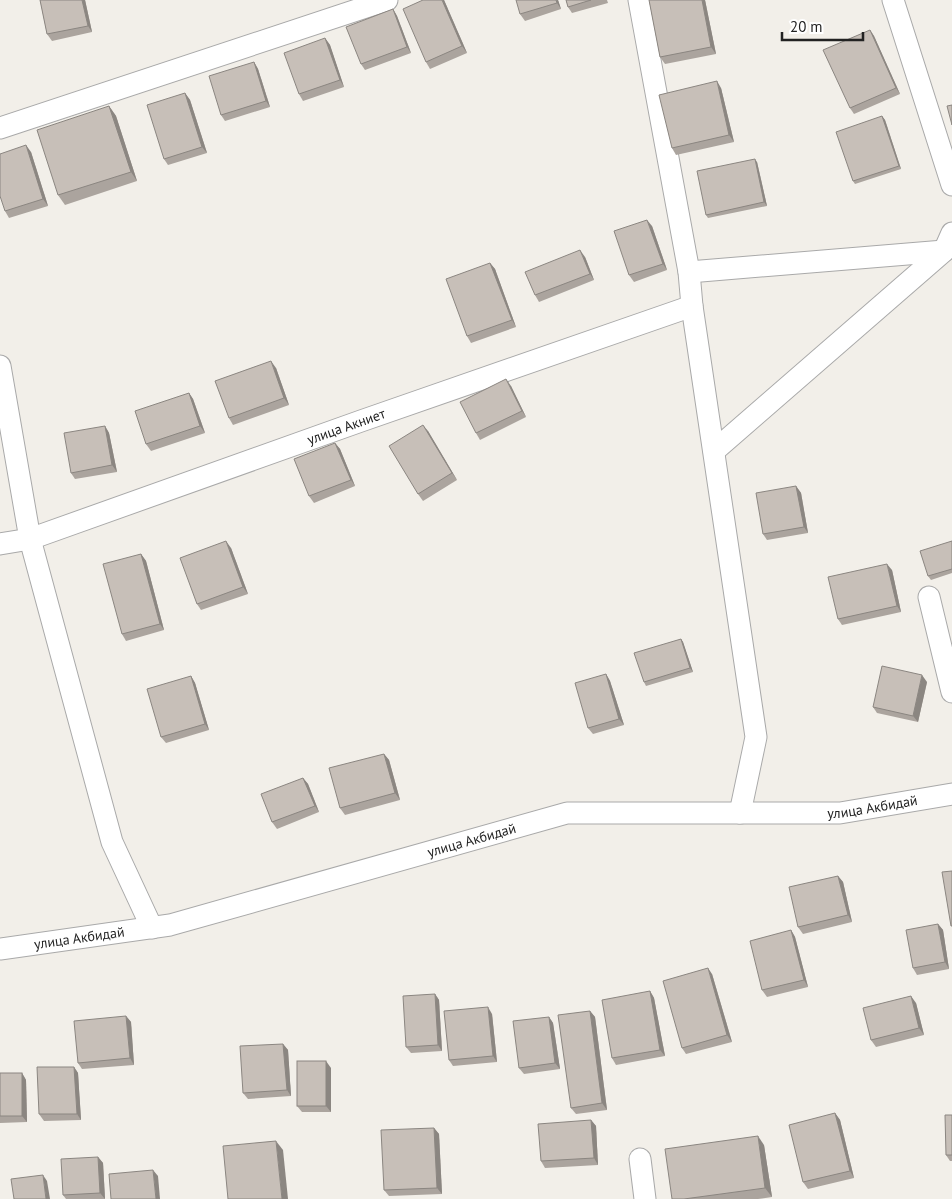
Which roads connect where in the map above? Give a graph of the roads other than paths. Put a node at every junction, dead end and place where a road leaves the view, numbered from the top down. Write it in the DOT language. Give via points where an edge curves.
graph roads {
  1 [pos="387,0"];
  2 [pos="639,0"];
  3 [pos="893,0"];
  4 [pos="0,128"];
  5 [pos="952,185"];
  6 [pos="948,242"];
  7 [pos="689,272"];
  8 [pos="692,306"];
  9 [pos="0,366"];
  10 [pos="714,451"];
  11 [pos="30,539"];
  12 [pos="0,544"];
  13 [pos="929,597"];
  14 [pos="952,692"];
  15 [pos="952,794"];
  16 [pos="740,813"];
  17 [pos="152,928"];
  18 [pos="0,949"];
  19 [pos="640,1159"];
  20 [pos="645,1199"];
  1 -- 4 [label="street"];
  2 -- 7 [label="street"];
  3 -- 5 [label="street"];
  6 -- 7 [label="street"];
  6 -- 10 [label="street"];
  7 -- 8 [label="street"];
  8 -- 10 [label="street"];
  8 -- 11 [label="street, улица Акниет"];
  9 -- 11 [label="street"];
  10 -- 16 [label="street" via="756,737"];
  11 -- 12 [label="street, улица Акниет"];
  11 -- 17 [label="street" via="112,842"];
  13 -- 14 [label="street"];
  15 -- 16 [label="street, улица Акбидай" via="840,812"];
  16 -- 17 [label="street, улица Акбидай" via="567,813"];
  17 -- 18 [label="street, улица Акбидай"];
  19 -- 20 [label="street"];
}
